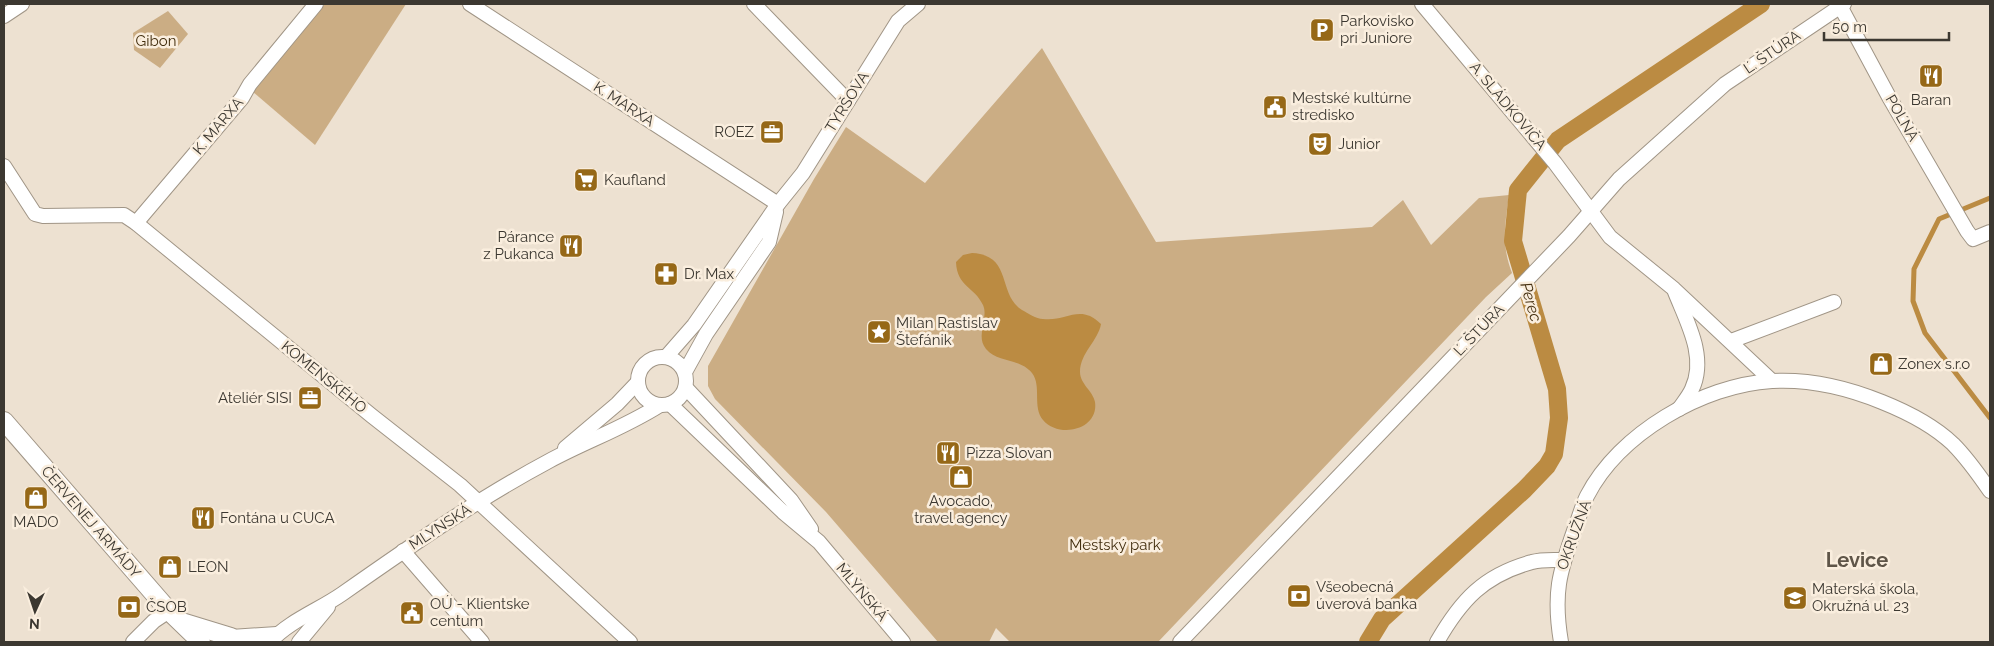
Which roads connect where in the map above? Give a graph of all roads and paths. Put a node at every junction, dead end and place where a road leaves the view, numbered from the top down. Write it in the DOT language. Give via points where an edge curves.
graph roads {
  1 [pos="22,4"];
  2 [pos="316,4"];
  3 [pos="470,4"];
  4 [pos="754,4"];
  5 [pos="918,4"];
  6 [pos="1422,4"];
  7 [pos="1841,5"];
  8 [pos="4,16"];
  9 [pos="848,101"];
  10 [pos="4,166"];
  11 [pos="778,204"];
  12 [pos="1591,212"];
  13 [pos="136,223"];
  14 [pos="1990,232"];
  15 [pos="1674,289"];
  16 [pos="1834,302"];
  17 [pos="1732,341"];
  18 [pos="666,357"];
  19 [pos="685,372"];
  20 [pos="1772,381"];
  21 [pos="638,382"];
  22 [pos="686,388"];
  23 [pos="665,404"];
  24 [pos="1679,409"];
  25 [pos="4,421"];
  26 [pos="550,460"];
  27 [pos="1990,492"];
  28 [pos="478,502"];
  29 [pos="819,542"];
  30 [pos="403,551"];
  31 [pos="1564,560"];
  32 [pos="333,600"];
  33 [pos="174,616"];
  34 [pos="274,638"];
  35 [pos="234,640"];
  36 [pos="133,642"];
  37 [pos="201,642"];
  38 [pos="299,642"];
  39 [pos="482,642"];
  40 [pos="630,642"];
  41 [pos="903,642"];
  42 [pos="1180,642"];
  43 [pos="1437,642"];
  44 [pos="1561,642"];
  1 -- 8 [label="street"];
  2 -- 13 [label="street, K. MARXA" via="242,98"];
  3 -- 11 [label="street, K. MARXA"];
  4 -- 9 [label="street"];
  5 -- 9 [label="street, TYRŠOVA" via="898,21"];
  6 -- 12 [label="street, A. SLÁDKOVIČA"];
  7 -- 12 [label="street, Ľ. ŠTÚRA" via="1725,84 1619,179"];
  7 -- 14 [label="street, POĽNÁ" via="1889,97 1967,231 1973,239"];
  9 -- 11 [label="street, TYRŠOVA" via="803,173"];
  10 -- 13 [label="street, KOMENSKÉHO" via="35,214 124,215"];
  11 -- 18 [label="street, TYRŠOVA" via="694,325"];
  11 -- 19 [label="street, TYRŠOVA" via="769,242 706,334"];
  12 -- 15 [label="street, OKRUŽNÁ" via="1610,236"];
  12 -- 42 [label="street, Ľ. ŠTÚRA"];
  13 -- 28 [label="street, KOMENSKÉHO"];
  15 -- 17 [label="street, OKRUŽNÁ"];
  15 -- 24 [label="street, OKRUŽNÁ" via="1696,346 1696,374 1692,390"];
  16 -- 17 [label="street"];
  17 -- 20 [label="street, OKRUŽNÁ"];
  18 -- 19 [label="street" via="681,365"];
  18 -- 21 [label="street" via="648,361 642,367"];
  19 -- 22 [label="street"];
  20 -- 24 [label="street, OKRUŽNÁ" via="1730,390"];
  20 -- 27 [label="street, OKRUŽNÁ" via="1824,384 1851,390 1902,410 1953,444"];
  21 -- 23 [label="street" via="641,393 649,401"];
  21 -- 26 [label="street, MLYNSKÁ" via="617,404"];
  22 -- 23 [label="street" via="680,398"];
  22 -- 29 [label="street, MLYNSKÁ" via="791,500"];
  23 -- 26 [label="street, MLYNSKÁ" via="630,424"];
  23 -- 29 [label="street, MLYNSKÁ"];
  24 -- 31 [label="street, OKRUŽNÁ" via="1645,430 1613,459 1587,496"];
  25 -- 33 [label="street, ČERVENEJ ARMÁDY"];
  26 -- 28 [label="street, MLYNSKÁ"];
  28 -- 30 [label="street, MLYNSKÁ"];
  28 -- 40 [label="street, KOMENSKÉHO"];
  29 -- 41 [label="street, MLYNSKÁ"];
  30 -- 32 [label="street, MLYNSKÁ"];
  30 -- 39 [label="street"];
  31 -- 43 [label="street" via="1534,561 1490,579 1462,602"];
  31 -- 44 [label="street, OKRUŽNÁ" via="1557,589"];
  32 -- 34 [label="street, MLYNSKÁ"];
  32 -- 38 [label="street, MLYNSKÁ"];
  33 -- 35 [label="street"];
  33 -- 36 [label="street" via="154,621"];
  33 -- 37 [label="street, ČERVENEJ ARMÁDY"];
  34 -- 35 [label="street, MLYNSKÁ"];
}
